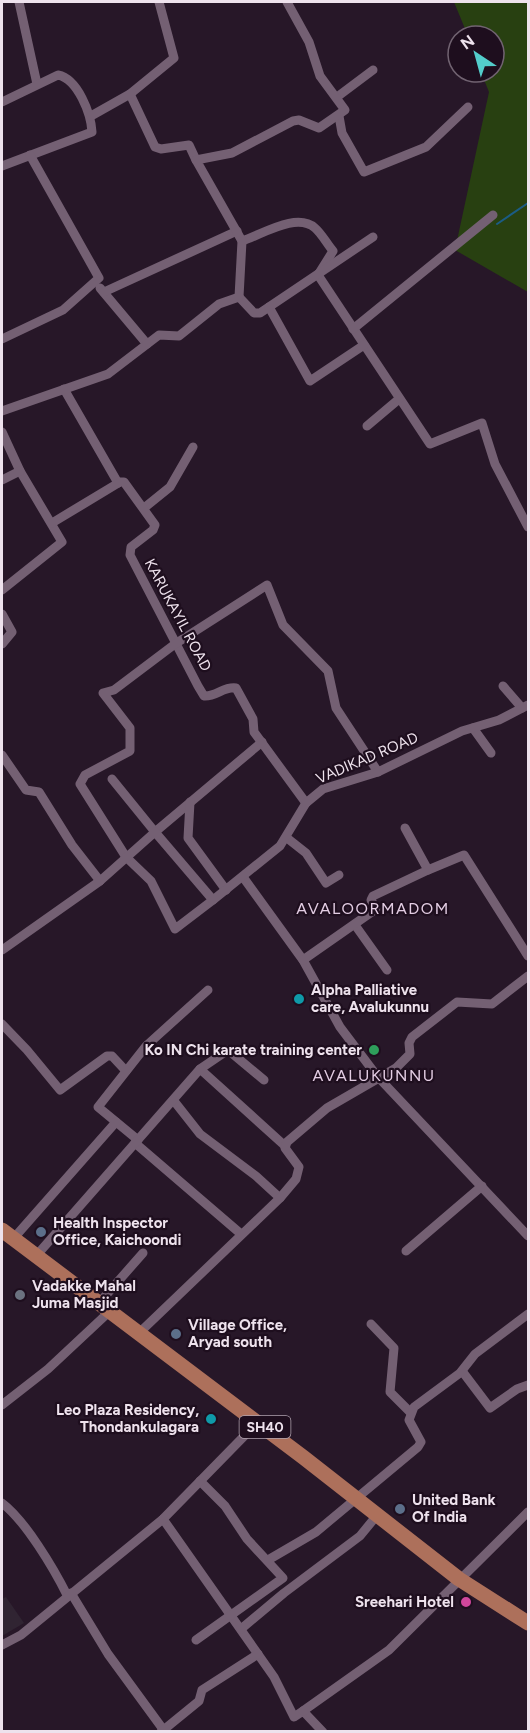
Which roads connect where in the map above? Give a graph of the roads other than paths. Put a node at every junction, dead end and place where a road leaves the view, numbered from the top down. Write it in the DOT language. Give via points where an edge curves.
graph roads {
  1 [pos="19,2"];
  2 [pos="159,2"];
  3 [pos="287,2"];
  4 [pos="373,70"];
  5 [pos="37,84"];
  6 [pos="130,94"];
  7 [pos="337,97"];
  8 [pos="2,102"];
  9 [pos="468,106"];
  10 [pos="91,116"];
  11 [pos="339,116"];
  12 [pos="30,155"];
  13 [pos="196,160"];
  14 [pos="2,166"];
  15 [pos="493,215"];
  16 [pos="237,231"];
  17 [pos="373,237"];
  18 [pos="242,240"];
  19 [pos="318,275"];
  20 [pos="94,282"];
  21 [pos="104,292"];
  22 [pos="239,297"];
  23 [pos="269,307"];
  24 [pos="353,329"];
  25 [pos="2,339"];
  26 [pos="147,344"];
  27 [pos="364,345"];
  28 [pos="64,389"];
  29 [pos="399,399"];
  30 [pos="2,411"];
  31 [pos="367,426"];
  32 [pos="2,432"];
  33 [pos="193,447"];
  34 [pos="20,471"];
  35 [pos="2,480"];
  36 [pos="118,483"];
  37 [pos="144,508"];
  38 [pos="527,522"];
  39 [pos="52,523"];
  40 [pos="2,590"];
  41 [pos="2,614"];
  42 [pos="2,644"];
  43 [pos="176,644"];
  44 [pos="503,686"];
  45 [pos="525,707"];
  46 [pos="473,728"];
  47 [pos="262,742"];
  48 [pos="491,753"];
  49 [pos="2,755"];
  50 [pos="378,772"];
  51 [pos="111,779"];
  52 [pos="190,802"];
  53 [pos="306,803"];
  54 [pos="405,828"];
  55 [pos="155,832"];
  56 [pos="287,838"];
  57 [pos="126,857"];
  58 [pos="428,870"];
  59 [pos="339,875"];
  60 [pos="243,877"];
  61 [pos="100,881"];
  62 [pos="226,890"];
  63 [pos="213,900"];
  64 [pos="355,925"];
  65 [pos="2,951"];
  66 [pos="528,956"];
  67 [pos="303,960"];
  68 [pos="387,970"];
  69 [pos="528,976"];
  70 [pos="208,990"];
  71 [pos="2,1024"];
  72 [pos="200,1070"];
  73 [pos="126,1071"];
  74 [pos="377,1076"];
  75 [pos="264,1080"];
  76 [pos="174,1101"];
  77 [pos="116,1122"];
  78 [pos="137,1141"];
  79 [pos="284,1145"];
  80 [pos="482,1186"];
  81 [pos="280,1198"];
  82 [pos="241,1234"];
  83 [pos="7,1235"];
  84 [pos="528,1236"];
  85 [pos="406,1251"];
  86 [pos="142,1253"];
  87 [pos="36,1256"];
  88 [pos="104,1308"];
  89 [pos="528,1314"];
  90 [pos="371,1324"];
  91 [pos="138,1334"];
  92 [pos="462,1371"];
  93 [pos="528,1385"];
  94 [pos="2,1404"];
  95 [pos="411,1412"];
  96 [pos="258,1422"];
  97 [pos="200,1481"];
  98 [pos="355,1498"];
  99 [pos="2,1503"];
  100 [pos="528,1512"];
  101 [pos="378,1514"];
  102 [pos="163,1520"];
  103 [pos="268,1560"];
  104 [pos="459,1579"];
  105 [pos="69,1594"];
  106 [pos="231,1616"];
  107 [pos="528,1623"];
  108 [pos="241,1629"];
  109 [pos="196,1640"];
  110 [pos="2,1645"];
  111 [pos="258,1654"];
  112 [pos="303,1711"];
  113 [pos="163,1731"];
  114 [pos="322,1731"];
  1 -- 5 [label="street"];
  2 -- 6 [label="street" via="174,58"];
  3 -- 7 [label="street" via="309,42 321,76"];
  4 -- 7 [label="street"];
  5 -- 8 [label="street"];
  5 -- 10 [label="street" via="64,76"];
  6 -- 10 [label="street"];
  6 -- 13 [label="street" via="155,147 189,145"];
  7 -- 11 [label="street" via="345,110"];
  9 -- 11 [label="street" via="426,147 364,172 342,133"];
  10 -- 12 [label="street" via="92,132"];
  11 -- 13 [label="street" via="319,128 293,121 232,153"];
  12 -- 14 [label="street"];
  12 -- 20 [label="street" via="99,278"];
  13 -- 16 [label="street"];
  15 -- 24 [label="street"];
  16 -- 18 [label="street"];
  16 -- 21 [label="street"];
  17 -- 19 [label="street"];
  18 -- 19 [label="street" via="290,221 304,221 333,250"];
  18 -- 22 [label="street"];
  19 -- 23 [label="street"];
  19 -- 24 [label="street"];
  20 -- 21 [label="street"];
  20 -- 25 [label="street" via="63,309"];
  21 -- 26 [label="street"];
  22 -- 23 [label="street" via="254,314"];
  22 -- 26 [label="street" via="219,304 179,336 159,335"];
  23 -- 27 [label="street" via="310,381"];
  24 -- 27 [label="street"];
  26 -- 28 [label="street" via="108,374"];
  27 -- 29 [label="street"];
  28 -- 30 [label="street"];
  28 -- 36 [label="street, KARUKAYIL ROAD"];
  29 -- 31 [label="street"];
  29 -- 38 [label="street" via="430,444 482,423 495,464"];
  32 -- 34 [label="street"];
  33 -- 37 [label="street" via="170,487"];
  34 -- 35 [label="street"];
  34 -- 39 [label="street"];
  36 -- 37 [label="street, KARUKAYIL ROAD" via="124,483"];
  36 -- 39 [label="street"];
  37 -- 43 [label="street, KARUKAYIL ROAD" via="155,527 131,547 130,555"];
  39 -- 40 [label="street" via="62,542"];
  41 -- 42 [label="street" via="12,632"];
  43 -- 47 [label="street, KARUKAYIL ROAD" via="204,696 236,688"];
  43 -- 50 [label="street" via="267,585 283,625 328,671 336,708"];
  43 -- 57 [label="street" via="114,690 103,693 130,728 130,751 85,775 80,784"];
  44 -- 45 [label="street"];
  45 -- 46 [label="street, VADIKAD ROAD"];
  46 -- 48 [label="street"];
  46 -- 50 [label="street, VADIKAD ROAD"];
  47 -- 52 [label="street"];
  47 -- 53 [label="street, KARUKAYIL ROAD"];
  49 -- 61 [label="street" via="26,790 39,792"];
  50 -- 53 [label="street, VADIKAD ROAD" via="323,789"];
  51 -- 55 [label="street"];
  52 -- 55 [label="street"];
  52 -- 62 [label="street" via="188,838"];
  53 -- 56 [label="street, VADIKAD ROAD"];
  54 -- 58 [label="street"];
  55 -- 57 [label="street"];
  55 -- 63 [label="street"];
  56 -- 59 [label="street" via="312,859 326,883"];
  56 -- 60 [label="street, VADIKAD ROAD"];
  57 -- 61 [label="street"];
  57 -- 63 [label="street, VADIKAD ROAD" via="151,881 175,929"];
  58 -- 64 [label="street" via="373,896 370,900 376,909"];
  58 -- 66 [label="street" via="464,855"];
  60 -- 62 [label="street, VADIKAD ROAD"];
  60 -- 67 [label="street"];
  61 -- 65 [label="street"];
  62 -- 63 [label="street, VADIKAD ROAD"];
  64 -- 67 [label="street"];
  64 -- 68 [label="street"];
  67 -- 74 [label="street" via="340,1027"];
  69 -- 74 [label="street" via="492,1004 457,1002 412,1037 410,1054 396,1068"];
  70 -- 73 [label="street" via="152,1040"];
  71 -- 73 [label="street" via="60,1090 107,1056 112,1056"];
  72 -- 75 [label="street" via="228,1050"];
  72 -- 76 [label="street"];
  72 -- 79 [label="street"];
  73 -- 77 [label="street" via="98,1107"];
  74 -- 79 [label="street" via="327,1108"];
  74 -- 80 [label="street"];
  76 -- 78 [label="street"];
  76 -- 81 [label="street" via="200,1134"];
  77 -- 78 [label="street"];
  77 -- 83 [label="street"];
  78 -- 82 [label="street"];
  78 -- 87 [label="street"];
  79 -- 81 [label="street" via="299,1172"];
  80 -- 84 [label="street"];
  80 -- 85 [label="street"];
  81 -- 82 [label="street"];
  82 -- 91 [label="street"];
  83 -- 87 [label="main road, SH40"];
  86 -- 88 [label="street"];
  87 -- 88 [label="main road, SH40"];
  88 -- 91 [label="main road, SH40"];
  88 -- 94 [label="street" via="48,1369"];
  89 -- 92 [label="street" via="475,1354"];
  90 -- 95 [label="street" via="394,1348 390,1392"];
  91 -- 96 [label="main road, SH40"];
  92 -- 93 [label="street" via="490,1408"];
  92 -- 95 [label="street"];
  95 -- 98 [label="street" via="409,1420 420,1445"];
  96 -- 97 [label="street"];
  96 -- 98 [label="main road, SH40"];
  97 -- 102 [label="street"];
  97 -- 103 [label="street"];
  98 -- 101 [label="main road, SH40"];
  98 -- 103 [label="street" via="316,1532"];
  99 -- 105 [label="street" via="18,1519"];
  100 -- 104 [label="street"];
  101 -- 104 [label="main road, SH40"];
  101 -- 108 [label="street" via="360,1536"];
  102 -- 105 [label="street"];
  102 -- 106 [label="street"];
  103 -- 106 [label="street" via="283,1578"];
  104 -- 107 [label="main road, SH40"];
  104 -- 112 [label="street" via="389,1650"];
  105 -- 110 [label="street" via="21,1635"];
  105 -- 113 [label="street"];
  106 -- 108 [label="street"];
  106 -- 109 [label="street"];
  108 -- 111 [label="street"];
  111 -- 112 [label="street" via="294,1717"];
  111 -- 113 [label="street" via="202,1690 199,1701"];
  112 -- 114 [label="street"];
}
